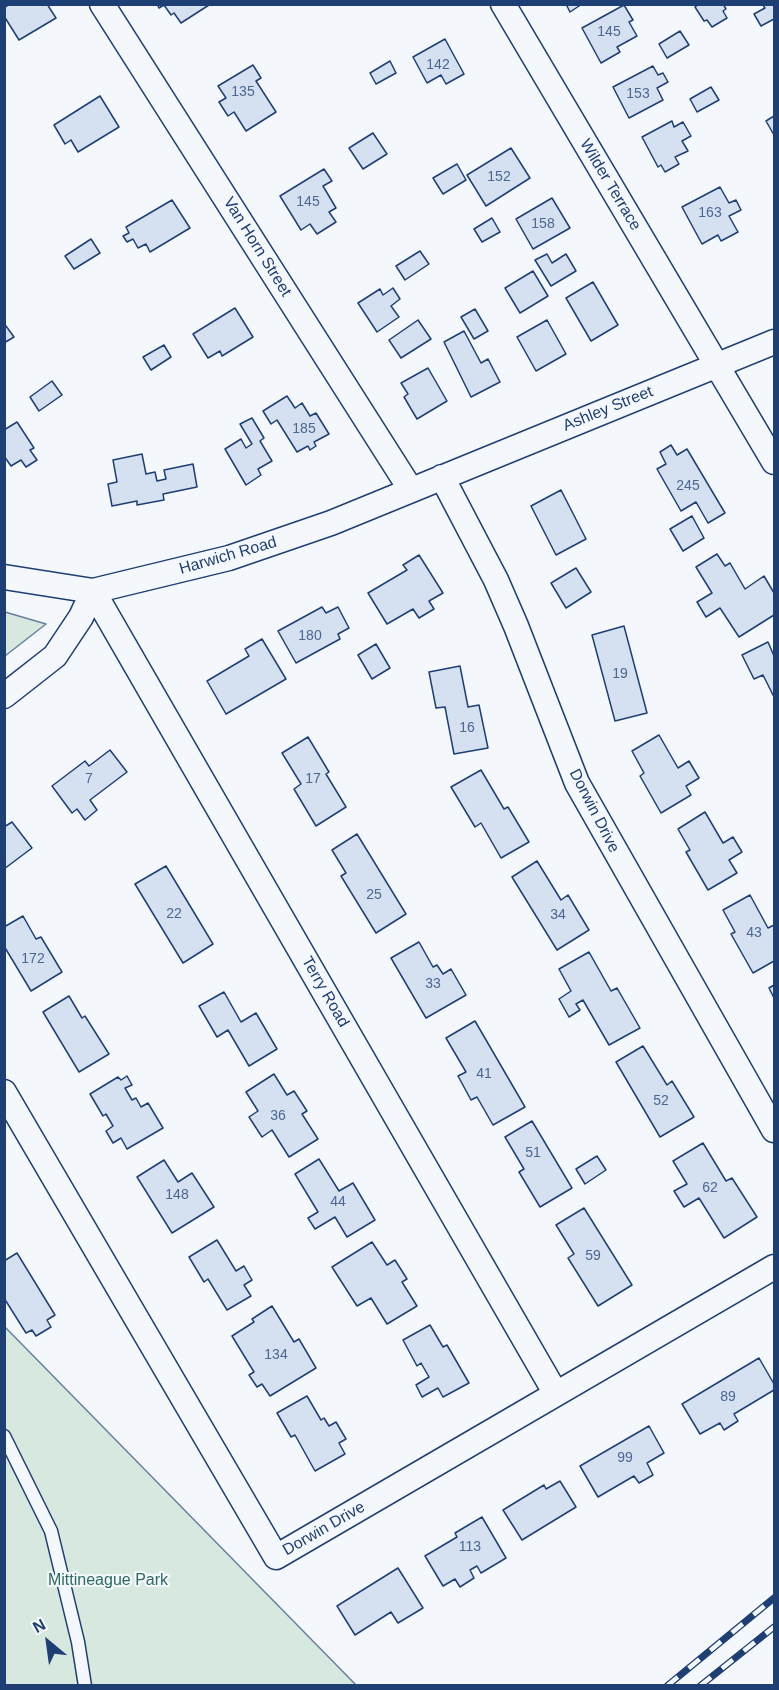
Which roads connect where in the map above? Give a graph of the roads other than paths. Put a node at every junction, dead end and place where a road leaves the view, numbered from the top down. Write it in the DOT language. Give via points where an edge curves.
graph roads {
  1 [pos="102,4"];
  2 [pos="503,4"];
  3 [pos="774,342"];
  4 [pos="716,365"];
  5 [pos="774,462"];
  6 [pos="442,477"];
  7 [pos="411,490"];
  8 [pos="4,577"];
  9 [pos="93,591"];
  10 [pos="4,696"];
  11 [pos="4,1092"];
  12 [pos="774,1130"];
  13 [pos="774,1267"];
  14 [pos="556,1394"];
  15 [pos="4,1436"];
  16 [pos="85,1686"];
  1 -- 7 [label="street, Van Horn Street"];
  2 -- 4 [label="street, Wilder Terrace"];
  3 -- 4 [label="street, Ashley Street"];
  4 -- 5 [label="street, Wilder Terrace"];
  4 -- 6 [label="street, Ashley Street"];
  6 -- 7 [label="street, Harwich Road"];
  6 -- 12 [label="street, Dorwin Drive" via="508,608 577,783"];
  7 -- 9 [label="street, Harwich Road" via="238,555"];
  8 -- 9 [label="street, Harwich Road"];
  9 -- 10 [label="street" via="55,656"];
  9 -- 14 [label="street, Terry Road"];
  11 -- 14 [label="street, Dorwin Drive" via="276,1557"];
  13 -- 14 [label="street, Dorwin Drive"];
  15 -- 16 [label="lane" via="51,1532"];
}
